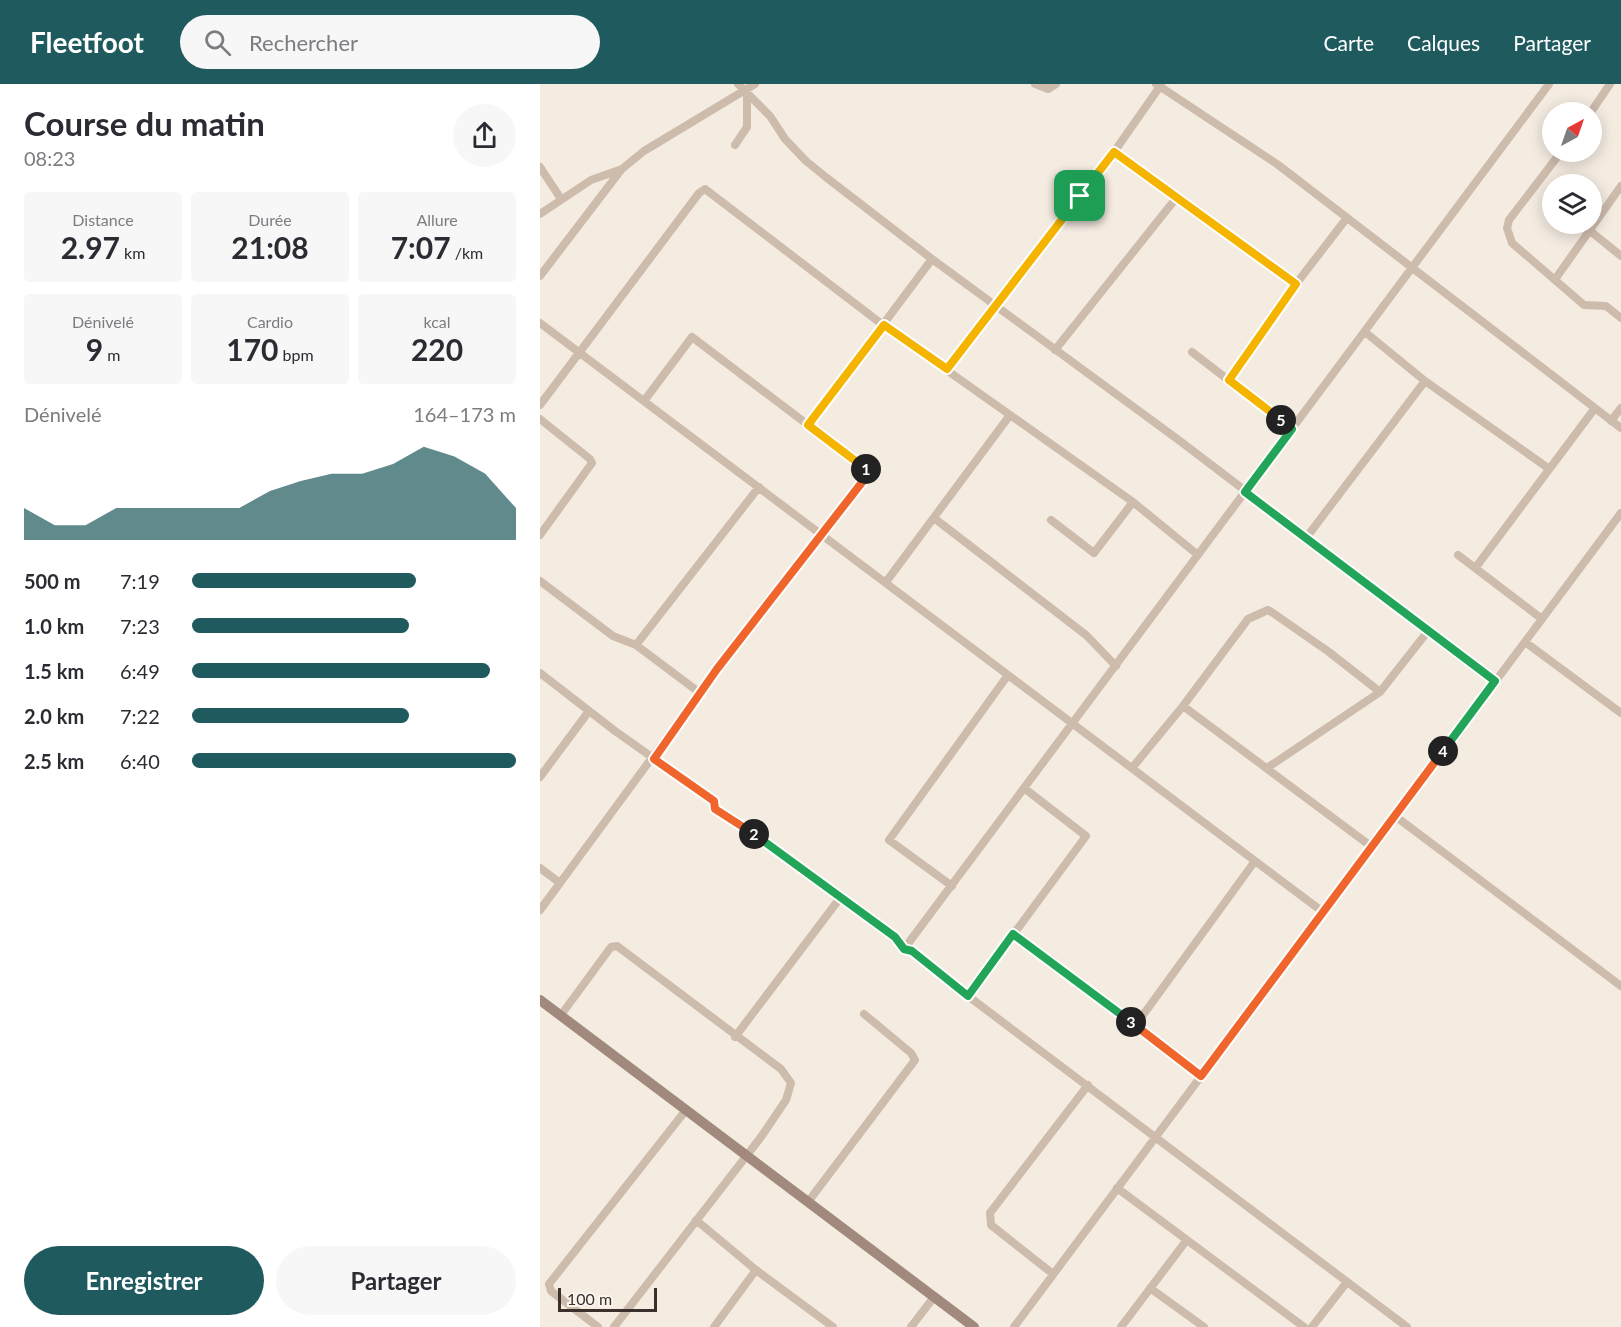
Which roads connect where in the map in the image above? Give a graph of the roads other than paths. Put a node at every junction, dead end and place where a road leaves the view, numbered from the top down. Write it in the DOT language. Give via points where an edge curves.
graph roads {
  1 [pos="755,84"];
  2 [pos="1035,84"];
  3 [pos="1056,84"];
  4 [pos="1549,84"];
  5 [pos="1610,84"];
  6 [pos="1159,85"];
  7 [pos="743,88"];
  8 [pos="1598,102"];
  9 [pos="735,146"];
  10 [pos="1114,152"];
  11 [pos="1554,162"];
  12 [pos="540,167"];
  13 [pos="622,169"];
  14 [pos="1621,186"];
  15 [pos="1177,197"];
  16 [pos="561,199"];
  17 [pos="1611,201"];
  18 [pos="1621,207"];
  19 [pos="1602,213"];
  20 [pos="540,214"];
  21 [pos="1346,219"];
  22 [pos="1586,234"];
  23 [pos="1594,234"];
  24 [pos="1621,256"];
  25 [pos="932,260"];
  26 [pos="1411,269"];
  27 [pos="540,276"];
  28 [pos="1556,278"];
  29 [pos="1296,284"];
  30 [pos="994,305"];
  31 [pos="1621,318"];
  32 [pos="540,322"];
  33 [pos="884,325"];
  34 [pos="1365,332"];
  35 [pos="1055,350"];
  36 [pos="1192,352"];
  37 [pos="581,353"];
  38 [pos="947,369"];
  39 [pos="1229,380"];
  40 [pos="1425,381"];
  41 [pos="644,401"];
  42 [pos="540,405"];
  43 [pos="1595,408"];
  44 [pos="1621,408"];
  45 [pos="1010,415"];
  46 [pos="540,419"];
  47 [pos="1611,420"];
  48 [pos="808,425"];
  49 [pos="1621,428"];
  50 [pos="1292,429"];
  51 [pos="1548,468"];
  52 [pos="759,487"];
  53 [pos="1245,492"];
  54 [pos="1133,502"];
  55 [pos="1621,513"];
  56 [pos="934,518"];
  57 [pos="1051,520"];
  58 [pos="822,534"];
  59 [pos="540,535"];
  60 [pos="1306,538"];
  61 [pos="1198,555"];
  62 [pos="1458,555"];
  63 [pos="1476,567"];
  64 [pos="540,580"];
  65 [pos="886,582"];
  66 [pos="1542,619"];
  67 [pos="1428,631"];
  68 [pos="1524,642"];
  69 [pos="636,645"];
  70 [pos="1116,666"];
  71 [pos="540,673"];
  72 [pos="1008,675"];
  73 [pos="1495,681"];
  74 [pos="1380,692"];
  75 [pos="700,693"];
  76 [pos="1183,706"];
  77 [pos="589,711"];
  78 [pos="1621,713"];
  79 [pos="1073,723"];
  80 [pos="654,759"];
  81 [pos="1132,768"];
  82 [pos="1267,768"];
  83 [pos="540,777"];
  84 [pos="1024,788"];
  85 [pos="1395,816"];
  86 [pos="1372,847"];
  87 [pos="1255,861"];
  88 [pos="540,868"];
  89 [pos="560,883"];
  90 [pos="952,886"];
  91 [pos="840,898"];
  92 [pos="540,910"];
  93 [pos="1323,912"];
  94 [pos="1013,934"];
  95 [pos="904,949"];
  96 [pos="1621,986"];
  97 [pos="968,996"];
  98 [pos="540,1000"];
  99 [pos="864,1014"];
  100 [pos="561,1016"];
  101 [pos="1135,1026"];
  102 [pos="735,1037"];
  103 [pos="1201,1076"];
  104 [pos="1088,1085"];
  105 [pos="686,1110"];
  106 [pos="1155,1138"];
  107 [pos="746,1155"];
  108 [pos="1117,1188"];
  109 [pos="808,1202"];
  110 [pos="696,1220"];
  111 [pos="1186,1241"];
  112 [pos="756,1270"];
  113 [pos="1053,1274"];
  114 [pos="1347,1282"];
  115 [pos="1150,1288"];
  116 [pos="934,1297"];
  117 [pos="598,1327"];
  118 [pos="614,1327"];
  119 [pos="715,1327"];
  120 [pos="833,1327"];
  121 [pos="911,1327"];
  122 [pos="974,1327"];
  123 [pos="1014,1327"];
  124 [pos="1120,1327"];
  125 [pos="1204,1327"];
  126 [pos="1304,1327"];
  127 [pos="1312,1327"];
  128 [pos="1407,1327"];
  1 -- 7 [label="street"];
  2 -- 3 [label="street" via="1048,89"];
  4 -- 26 [label="street"];
  5 -- 8 [label="street"];
  6 -- 10 [label="street"];
  6 -- 21 [label="street" via="1277,164"];
  7 -- 9 [label="street" via="747,127"];
  7 -- 13 [label="street"];
  7 -- 25 [label="street" via="806,161"];
  10 -- 15 [label="street"];
  10 -- 30 [label="street"];
  11 -- 28 [label="street" via="1522,201 1507,228 1512,243"];
  12 -- 16 [label="street"];
  13 -- 16 [label="street" via="591,180"];
  13 -- 27 [label="street"];
  14 -- 17 [label="street"];
  15 -- 29 [label="street"];
  15 -- 35 [label="street"];
  16 -- 20 [label="street"];
  17 -- 18 [label="street"];
  17 -- 19 [label="street"];
  21 -- 26 [label="street"];
  21 -- 29 [label="street"];
  22 -- 28 [label="street"];
  23 -- 24 [label="street"];
  25 -- 30 [label="street"];
  25 -- 33 [label="street"];
  26 -- 34 [label="street"];
  26 -- 43 [label="street"];
  28 -- 31 [label="street" via="1584,305 1606,306"];
  29 -- 39 [label="street"];
  30 -- 35 [label="street"];
  30 -- 38 [label="street"];
  32 -- 37 [label="street"];
  33 -- 37 [label="street" via="705,189"];
  33 -- 38 [label="street"];
  33 -- 48 [label="street"];
  34 -- 40 [label="street"];
  34 -- 50 [label="street"];
  35 -- 53 [label="street"];
  36 -- 39 [label="street"];
  37 -- 41 [label="street"];
  37 -- 42 [label="street"];
  38 -- 45 [label="street"];
  39 -- 50 [label="street"];
  40 -- 51 [label="street"];
  40 -- 60 [label="street"];
  41 -- 48 [label="street" via="692,337"];
  41 -- 52 [label="street"];
  43 -- 47 [label="street"];
  43 -- 51 [label="street"];
  44 -- 47 [label="street"];
  45 -- 54 [label="street"];
  45 -- 56 [label="street"];
  46 -- 59 [label="street" via="592,463"];
  47 -- 49 [label="street"];
  48 -- 58 [label="street" via="870,472"];
  50 -- 53 [label="street"];
  51 -- 63 [label="street"];
  52 -- 58 [label="street"];
  52 -- 69 [label="street"];
  53 -- 60 [label="street"];
  53 -- 61 [label="street"];
  54 -- 57 [label="street" via="1094,553"];
  54 -- 61 [label="street"];
  55 -- 66 [label="street"];
  56 -- 65 [label="street"];
  56 -- 70 [label="street" via="1086,635"];
  58 -- 65 [label="street"];
  58 -- 75 [label="street"];
  60 -- 67 [label="street"];
  61 -- 70 [label="street"];
  62 -- 63 [label="street"];
  63 -- 66 [label="street"];
  64 -- 69 [label="street" via="613,636"];
  65 -- 72 [label="street"];
  66 -- 68 [label="street"];
  67 -- 73 [label="street"];
  67 -- 74 [label="street"];
  68 -- 73 [label="street"];
  68 -- 78 [label="street"];
  69 -- 75 [label="street"];
  70 -- 79 [label="street"];
  71 -- 77 [label="street"];
  72 -- 79 [label="street"];
  72 -- 90 [label="street" via="889,840"];
  73 -- 85 [label="street"];
  74 -- 76 [label="street" via="1268,610 1248,619"];
  74 -- 82 [label="street"];
  75 -- 80 [label="street"];
  76 -- 81 [label="street"];
  76 -- 82 [label="street"];
  77 -- 80 [label="street"];
  77 -- 83 [label="street"];
  79 -- 81 [label="street"];
  79 -- 84 [label="street"];
  80 -- 89 [label="street"];
  80 -- 91 [label="street" via="714,801 715,809"];
  81 -- 87 [label="street"];
  82 -- 86 [label="street"];
  84 -- 90 [label="street"];
  84 -- 94 [label="street" via="1086,836"];
  85 -- 86 [label="street"];
  85 -- 96 [label="street"];
  86 -- 93 [label="street"];
  87 -- 93 [label="street"];
  87 -- 101 [label="street"];
  88 -- 89 [label="street"];
  89 -- 92 [label="street"];
  90 -- 95 [label="street"];
  91 -- 95 [label="street" via="895,937"];
  91 -- 102 [label="street"];
  93 -- 103 [label="street"];
  94 -- 97 [label="street"];
  94 -- 101 [label="street"];
  95 -- 97 [label="street" via="912,951"];
  97 -- 104 [label="street"];
  98 -- 100 [label="street"];
  99 -- 109 [label="street" via="915,1060"];
  100 -- 102 [label="street" via="611,947 617,946"];
  100 -- 105 [label="street"];
  101 -- 103 [label="street"];
  102 -- 107 [label="street" via="781,1069 791,1083 786,1100"];
  103 -- 106 [label="street"];
  104 -- 106 [label="street"];
  104 -- 113 [label="street" via="990,1213 991,1224"];
  105 -- 107 [label="street"];
  105 -- 117 [label="street" via="549,1284 551,1291"];
  106 -- 108 [label="street"];
  106 -- 114 [label="street"];
  107 -- 109 [label="street"];
  107 -- 110 [label="street"];
  108 -- 111 [label="street"];
  108 -- 113 [label="street"];
  109 -- 116 [label="street"];
  110 -- 112 [label="street"];
  110 -- 118 [label="street"];
  111 -- 115 [label="street"];
  111 -- 126 [label="street"];
  112 -- 119 [label="street"];
  112 -- 120 [label="street"];
  113 -- 123 [label="street"];
  114 -- 127 [label="street"];
  114 -- 128 [label="street"];
  115 -- 124 [label="street"];
  115 -- 125 [label="street"];
  116 -- 121 [label="street"];
  116 -- 122 [label="street"];
}
